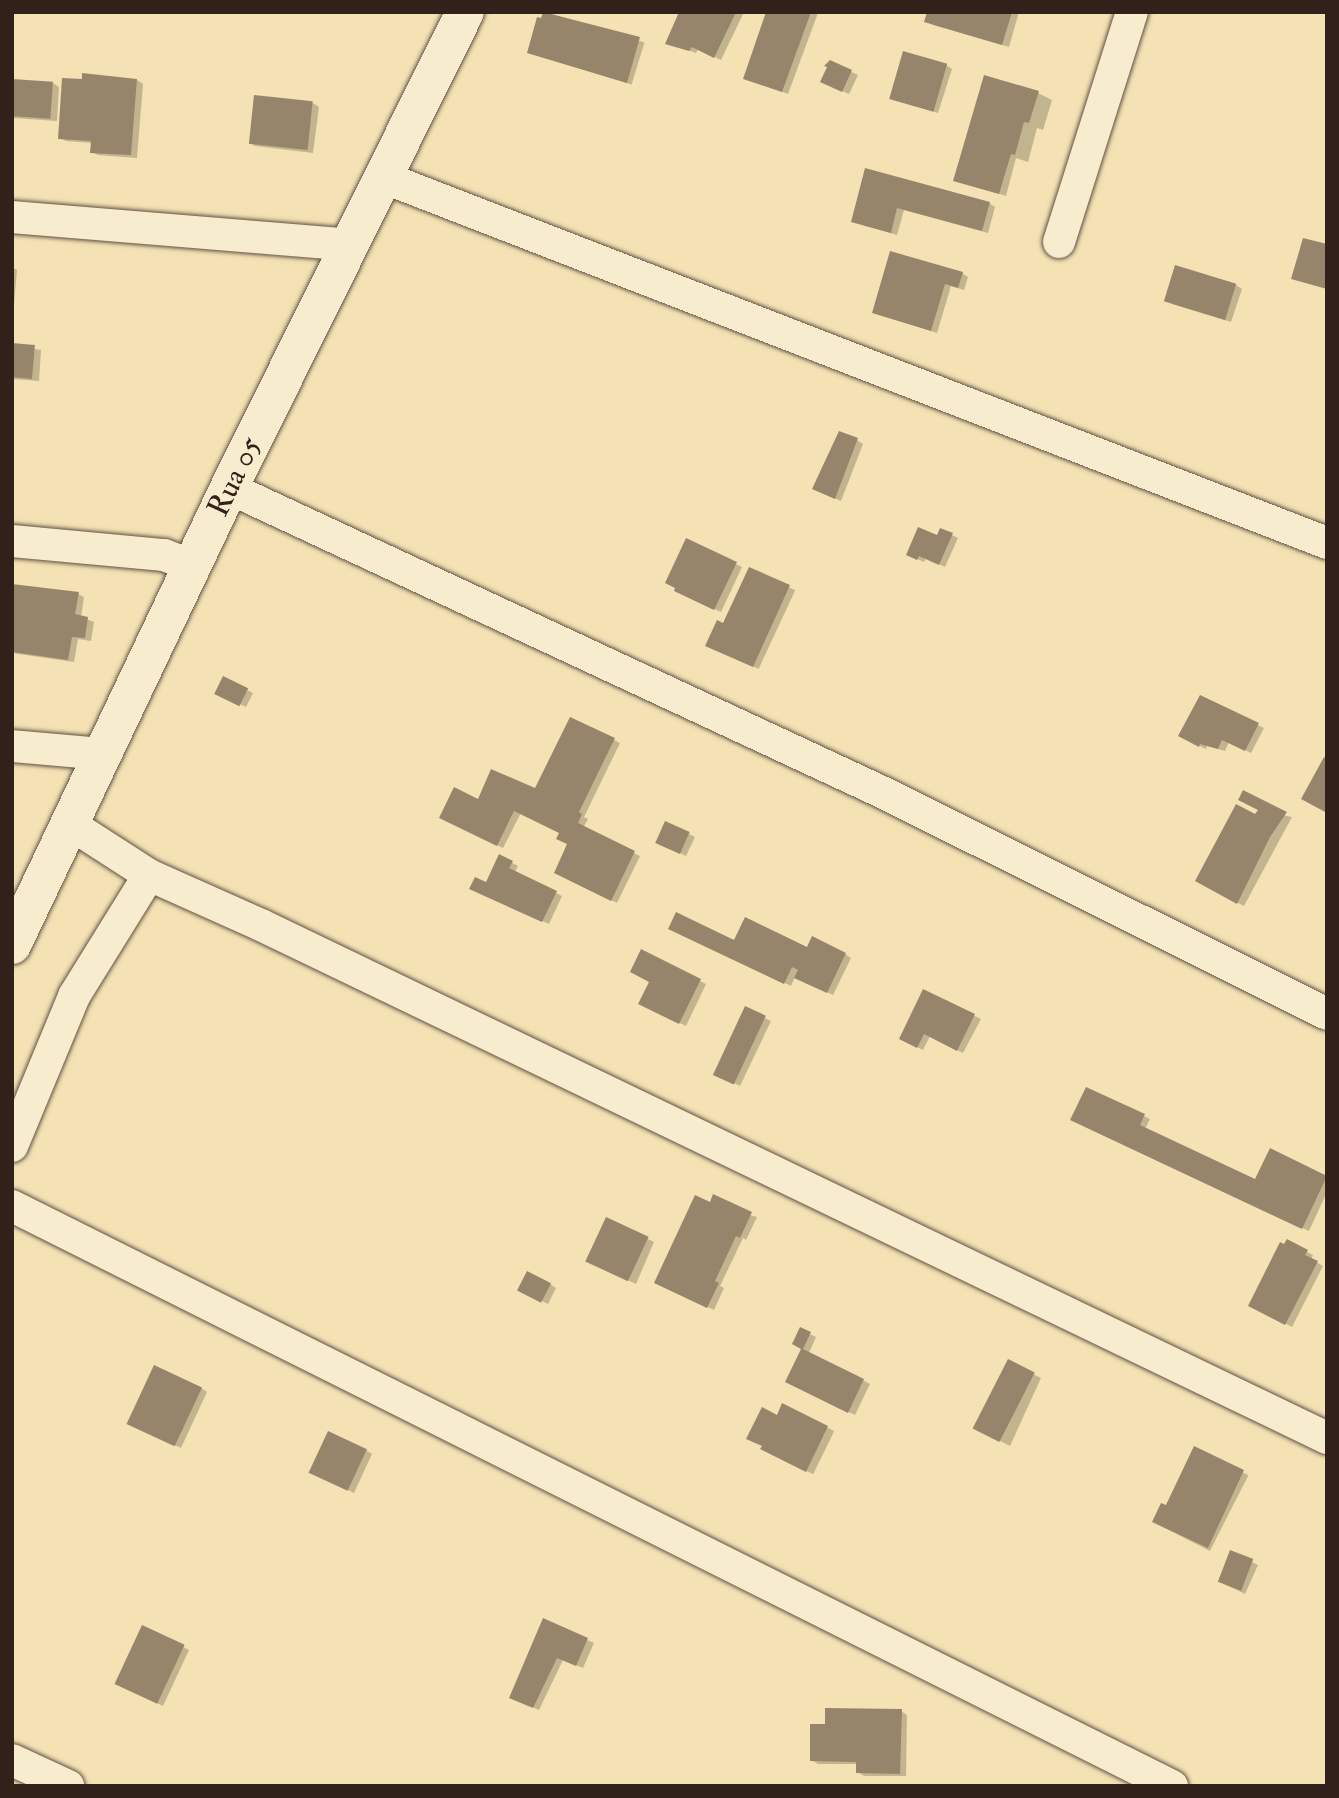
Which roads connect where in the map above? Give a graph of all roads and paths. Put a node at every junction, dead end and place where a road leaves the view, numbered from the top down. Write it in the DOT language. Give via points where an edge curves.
graph roads {
  1 [pos="465,12"];
  2 [pos="1132,12"];
  3 [pos="385,178"];
  4 [pos="12,217"];
  5 [pos="1059,242"];
  6 [pos="352,245"];
  7 [pos="229,488"];
  8 [pos="12,541"];
  9 [pos="1327,543"];
  10 [pos="192,566"];
  11 [pos="12,746"];
  12 [pos="103,754"];
  13 [pos="70,824"];
  14 [pos="149,875"];
  15 [pos="12,945"];
  16 [pos="1327,1014"];
  17 [pos="12,1146"];
  18 [pos="12,1206"];
  19 [pos="1327,1438"];
  20 [pos="12,1760"];
  21 [pos="68,1786"];
  22 [pos="1172,1786"];
  1 -- 3 [label="street, Rua 05"];
  2 -- 5 [label="street"];
  3 -- 6 [label="street, Rua 05"];
  3 -- 9 [label="street"];
  4 -- 6 [label="street"];
  6 -- 7 [label="street, Rua 05"];
  7 -- 10 [label="street, Rua 05"];
  7 -- 16 [label="street" via="884,793"];
  8 -- 10 [label="street" via="164,555"];
  10 -- 12 [label="street, Rua 05"];
  11 -- 12 [label="street"];
  12 -- 13 [label="street, Rua 05"];
  13 -- 14 [label="street"];
  13 -- 15 [label="street, Rua 05"];
  14 -- 17 [label="street" via="74,996"];
  14 -- 19 [label="street"];
  18 -- 22 [label="street"];
  20 -- 21 [label="street"];
}
